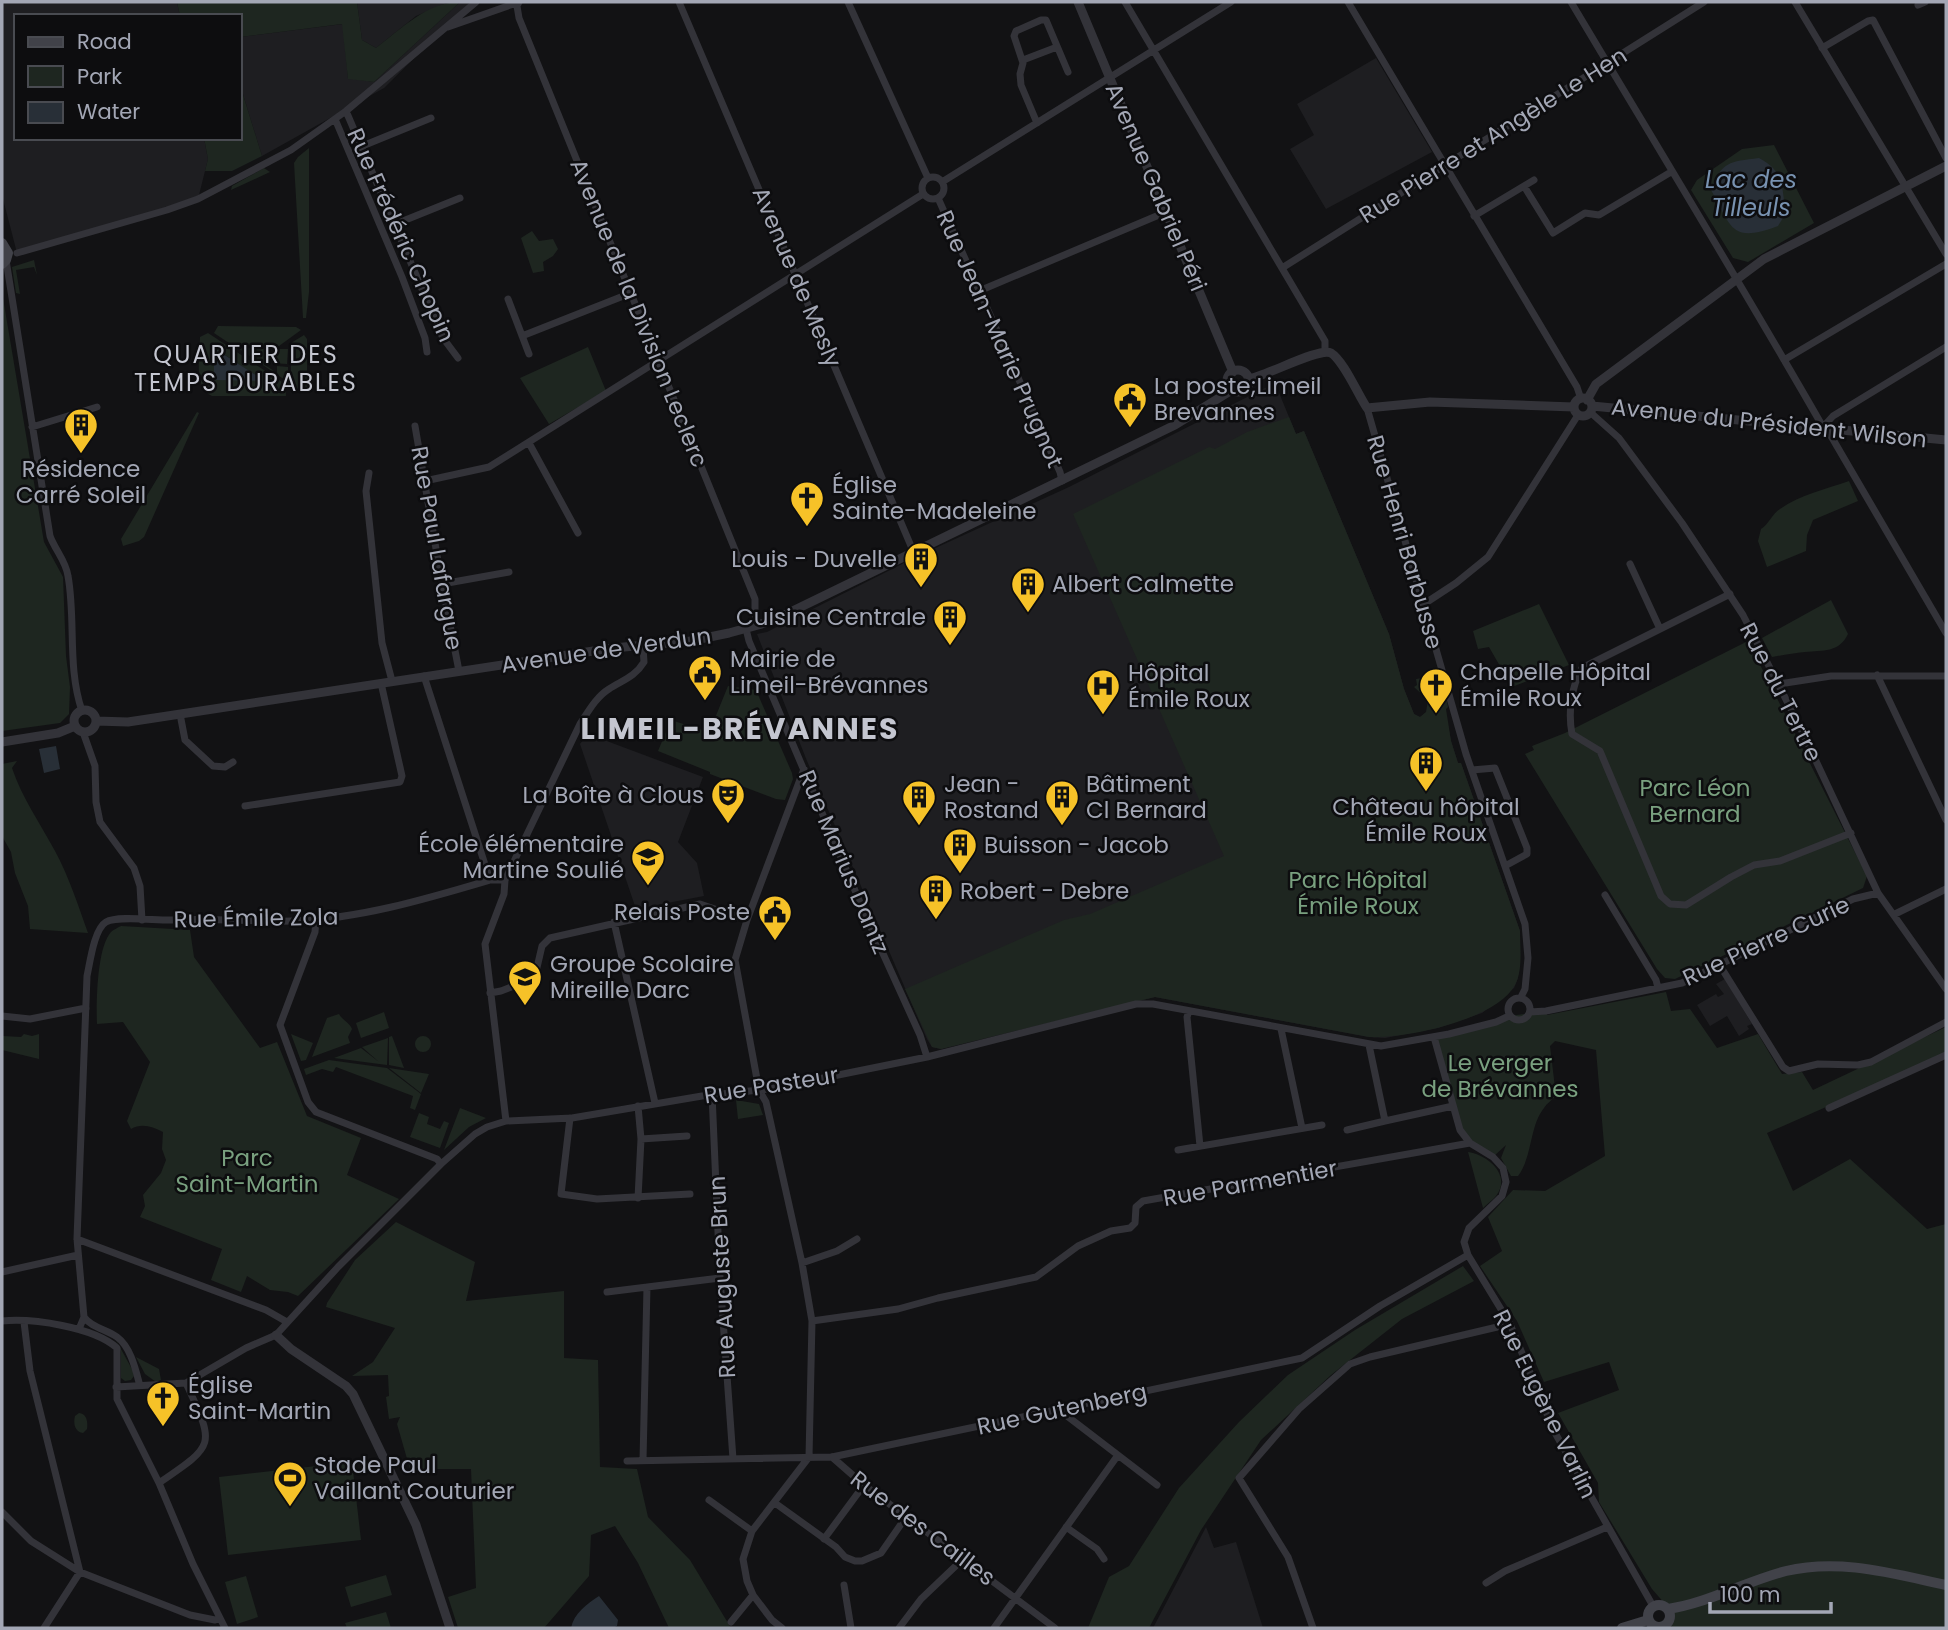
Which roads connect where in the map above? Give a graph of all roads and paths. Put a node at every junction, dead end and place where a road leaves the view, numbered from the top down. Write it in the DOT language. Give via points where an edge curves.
graph roads {
  1 [pos="476,2"];
  2 [pos="520,2"];
  3 [pos="679,2"];
  4 [pos="848,2"];
  5 [pos="1078,2"];
  6 [pos="1125,2"];
  7 [pos="1231,2"];
  8 [pos="1348,2"];
  9 [pos="1571,2"];
  10 [pos="1704,2"];
  11 [pos="1795,2"];
  12 [pos="443,28"];
  13 [pos="1057,47"];
  14 [pos="1822,48"];
  15 [pos="1154,50"];
  16 [pos="1023,61"];
  17 [pos="1608,63"];
  18 [pos="1068,72"];
  19 [pos="1110,77"];
  20 [pos="346,111"];
  21 [pos="431,118"];
  22 [pos="335,119"];
  23 [pos="1037,123"];
  24 [pos="360,147"];
  25 [pos="1946,158"];
  26 [pos="1444,165"];
  27 [pos="1946,166"];
  28 [pos="1671,172"];
  29 [pos="928,178"];
  30 [pos="1534,180"];
  31 [pos="942,182"];
  32 [pos="1524,186"];
  33 [pos="1906,186"];
  34 [pos="923,194"];
  35 [pos="460,198"];
  36 [pos="938,198"];
  37 [pos="1166,212"];
  38 [pos="1474,216"];
  39 [pos="393,225"];
  40 [pos="1553,233"];
  41 [pos="2,234"];
  42 [pos="1544,239"];
  43 [pos="7,253"];
  44 [pos="1946,254"];
  45 [pos="1946,264"];
  46 [pos="1282,268"];
  47 [pos="795,274"];
  48 [pos="5,275"];
  49 [pos="1736,279"];
  50 [pos="979,291"];
  51 [pos="631,293"];
  52 [pos="508,299"];
  53 [pos="522,336"];
  54 [pos="1946,347"];
  55 [pos="427,352"];
  56 [pos="1325,352"];
  57 [pos="529,354"];
  58 [pos="458,358"];
  59 [pos="1784,360"];
  60 [pos="657,361"];
  61 [pos="1233,372"];
  62 [pos="1248,379"];
  63 [pos="1232,390"];
  64 [pos="1584,406"];
  65 [pos="97,407"];
  66 [pos="1367,408"];
  67 [pos="415,426"];
  68 [pos="32,427"];
  69 [pos="1823,428"];
  70 [pos="1946,440"];
  71 [pos="529,443"];
  72 [pos="369,473"];
  73 [pos="425,481"];
  74 [pos="1062,481"];
  75 [pos="578,533"];
  76 [pos="914,553"];
  77 [pos="1630,564"];
  78 [pos="509,572"];
  79 [pos="442,584"];
  80 [pos="1730,594"];
  81 [pos="1424,604"];
  82 [pos="758,625"];
  83 [pos="746,629"];
  84 [pos="1660,629"];
  85 [pos="1946,633"];
  86 [pos="643,647"];
  87 [pos="459,671"];
  88 [pos="1877,675"];
  89 [pos="424,676"];
  90 [pos="1946,676"];
  91 [pos="392,681"];
  92 [pos="381,683"];
  93 [pos="1779,684"];
  94 [pos="82,711"];
  95 [pos="180,714"];
  96 [pos="96,721"];
  97 [pos="79,729"];
  98 [pos="2,742"];
  99 [pos="233,762"];
  100 [pos="804,769"];
  101 [pos="1472,770"];
  102 [pos="245,806"];
  103 [pos="1946,820"];
  104 [pos="1851,833"];
  105 [pos="1505,866"];
  106 [pos="490,880"];
  107 [pos="505,880"];
  108 [pos="1946,889"];
  109 [pos="1878,893"];
  110 [pos="1605,895"];
  111 [pos="1895,914"];
  112 [pos="316,919"];
  113 [pos="142,920"];
  114 [pos="747,920"];
  115 [pos="614,922"];
  116 [pos="1719,964"];
  117 [pos="1658,988"];
  118 [pos="1946,989"];
  119 [pos="490,993"];
  120 [pos="1521,998"];
  121 [pos="86,1008"];
  122 [pos="1188,1011"];
  123 [pos="1530,1012"];
  124 [pos="2,1016"];
  125 [pos="1509,1016"];
  126 [pos="1946,1022"];
  127 [pos="1281,1029"];
  128 [pos="1434,1037"];
  129 [pos="1369,1045"];
  130 [pos="1946,1055"];
  131 [pos="927,1057"];
  132 [pos="760,1090"];
  133 [pos="712,1094"];
  134 [pos="655,1103"];
  135 [pos="1453,1105"];
  136 [pos="638,1106"];
  137 [pos="1829,1108"];
  138 [pos="570,1118"];
  139 [pos="506,1121"];
  140 [pos="1385,1121"];
  141 [pos="1322,1125"];
  142 [pos="1302,1128"];
  143 [pos="1347,1130"];
  144 [pos="687,1136"];
  145 [pos="641,1139"];
  146 [pos="1470,1143"];
  147 [pos="1200,1146"];
  148 [pos="1178,1150"];
  149 [pos="441,1164"];
  150 [pos="690,1194"];
  151 [pos="638,1198"];
  152 [pos="857,1239"];
  153 [pos="77,1240"];
  154 [pos="78,1255"];
  155 [pos="1468,1255"];
  156 [pos="802,1262"];
  157 [pos="2,1272"];
  158 [pos="720,1278"];
  159 [pos="647,1287"];
  160 [pos="607,1292"];
  161 [pos="84,1317"];
  162 [pos="2,1321"];
  163 [pos="812,1321"];
  164 [pos="24,1322"];
  165 [pos="287,1322"];
  166 [pos="1510,1324"];
  167 [pos="79,1329"];
  168 [pos="276,1335"];
  169 [pos="186,1383"];
  170 [pos="140,1386"];
  171 [pos="116,1387"];
  172 [pos="1063,1408"];
  173 [pos="1118,1455"];
  174 [pos="810,1457"];
  175 [pos="832,1457"];
  176 [pos="733,1459"];
  177 [pos="643,1460"];
  178 [pos="627,1461"];
  179 [pos="159,1483"];
  180 [pos="864,1485"];
  181 [pos="1157,1485"];
  182 [pos="709,1500"];
  183 [pos="775,1503"];
  184 [pos="2,1511"];
  185 [pos="906,1517"];
  186 [pos="1066,1527"];
  187 [pos="1607,1528"];
  188 [pos="752,1531"];
  189 [pos="824,1539"];
  190 [pos="963,1559"];
  191 [pos="1104,1559"];
  192 [pos="80,1572"];
  193 [pos="1486,1584"];
  194 [pos="844,1585"];
  195 [pos="1946,1585"];
  196 [pos="754,1595"];
  197 [pos="1014,1598"];
  198 [pos="1653,1606"];
  199 [pos="1668,1609"];
  200 [pos="220,1618"];
  201 [pos="1648,1620"];
  202 [pos="731,1622"];
  203 [pos="1664,1627"];
  204 [pos="44,1628"];
  205 [pos="225,1628"];
  206 [pos="450,1628"];
  207 [pos="782,1628"];
  208 [pos="851,1628"];
  209 [pos="899,1628"];
  210 [pos="994,1628"];
  211 [pos="1055,1628"];
  212 [pos="1313,1628"];
  213 [pos="1622,1628"];
  1 -- 12 [label="street"];
  2 -- 12 [label="street"];
  2 -- 51 [label="street, Avenue de la Division Leclerc" via="519,18"];
  3 -- 47 [label="street, Avenue de Mesly"];
  4 -- 29 [label="street"];
  5 -- 19 [label="street, Avenue Gabriel Péri"];
  6 -- 15 [label="street"];
  7 -- 15 [label="street"];
  8 -- 26 [label="street"];
  9 -- 17 [label="street"];
  10 -- 17 [label="street, Rue Pierre et Angèle Le Hen"];
  11 -- 14 [label="street"];
  12 -- 20 [label="street"];
  13 -- 16 [label="street"];
  13 -- 16 [label="street" via="1046,20 1041,20 1016,31"];
  13 -- 18 [label="street"];
  14 -- 25 [label="street" via="1873,20"];
  14 -- 33 [label="street"];
  15 -- 19 [label="street"];
  15 -- 46 [label="street"];
  16 -- 23 [label="street" via="1021,85"];
  17 -- 26 [label="street, Rue Pierre et Angèle Le Hen"];
  17 -- 28 [label="street"];
  19 -- 23 [label="street"];
  19 -- 37 [label="street, Avenue Gabriel Péri"];
  20 -- 22 [label="street"];
  20 -- 24 [label="street, Rue Frédéric Chopin"];
  21 -- 24 [label="street"];
  22 -- 43 [label="street" via="290,150 198,198"];
  22 -- 55 [label="street" via="402,276"];
  23 -- 31 [label="street"];
  24 -- 39 [label="street, Rue Frédéric Chopin"];
  26 -- 38 [label="street"];
  26 -- 46 [label="street, Rue Pierre et Angèle Le Hen"];
  27 -- 33 [label="street"];
  28 -- 40 [label="street" via="1599,215 1585,213"];
  28 -- 49 [label="street"];
  29 -- 31 [label="street"];
  29 -- 34 [label="street"];
  30 -- 32 [label="street"];
  31 -- 36 [label="street" via="943,193"];
  32 -- 38 [label="street"];
  32 -- 40 [label="street"];
  33 -- 44 [label="street"];
  33 -- 49 [label="street" via="1781,249"];
  34 -- 36 [label="street" via="928,199"];
  34 -- 47 [label="street"];
  35 -- 39 [label="street"];
  36 -- 50 [label="street, Rue Jean-Marie Prugnot"];
  37 -- 50 [label="street"];
  37 -- 61 [label="street, Avenue Gabriel Péri"];
  38 -- 64 [label="street"];
  39 -- 58 [label="street, Rue Frédéric Chopin" via="443,338"];
  40 -- 42 [label="street"];
  41 -- 43 [label="main road"];
  43 -- 48 [label="street"];
  45 -- 59 [label="street"];
  46 -- 56 [label="street" via="1325,341"];
  47 -- 60 [label="street"];
  47 -- 76 [label="street, Avenue de Mesly"];
  48 -- 68 [label="street"];
  49 -- 59 [label="street"];
  49 -- 64 [label="street" via="1596,384"];
  50 -- 74 [label="street, Rue Jean-Marie Prugnot"];
  51 -- 53 [label="street"];
  51 -- 60 [label="street, Avenue de la Division Leclerc"];
  52 -- 53 [label="street"];
  53 -- 57 [label="street"];
  54 -- 69 [label="street" via="1833,416"];
  56 -- 62 [label="street"];
  56 -- 66 [label="street" via="1341,365"];
  59 -- 69 [label="street"];
  60 -- 71 [label="street"];
  60 -- 82 [label="street, Avenue de la Division Leclerc" via="755,599"];
  61 -- 62 [label="street" via="1242,372"];
  61 -- 63 [label="street" via="1227,380"];
  62 -- 63 [label="street" via="1243,391"];
  63 -- 74 [label="street, Avenue de Verdun" via="1175,425"];
  64 -- 66 [label="street, Avenue du Président Wilson" via="1430,402"];
  64 -- 69 [label="street, Avenue du Président Wilson"];
  64 -- 80 [label="street, Rue du Tertre" via="1619,438"];
  64 -- 81 [label="street" via="1488,557"];
  65 -- 68 [label="street"];
  66 -- 81 [label="street, Rue Henri Barbusse"];
  67 -- 73 [label="street, Rue Paul Lafargue"];
  68 -- 94 [label="street" via="50,536 69,580 72,652"];
  69 -- 70 [label="street, Avenue du Président Wilson"];
  69 -- 85 [label="street"];
  71 -- 73 [label="street" via="489,467"];
  71 -- 75 [label="street"];
  72 -- 91 [label="street" via="366,491 382,643"];
  73 -- 79 [label="street, Rue Paul Lafargue"];
  74 -- 76 [label="street, Avenue de Verdun"];
  76 -- 82 [label="street, Avenue de Verdun"];
  77 -- 84 [label="street"];
  78 -- 79 [label="street"];
  79 -- 87 [label="street, Rue Paul Lafargue"];
  80 -- 84 [label="street"];
  80 -- 93 [label="street, Rue du Tertre"];
  81 -- 101 [label="street, Rue Henri Barbusse"];
  82 -- 83 [label="street, Avenue de Verdun"];
  83 -- 86 [label="street, Avenue de Verdun"];
  83 -- 100 [label="street, Rue Marius Dantz"];
  84 -- 104 [label="street" via="1582,668 1569,716 1572,733 1600,751 1661,896 1670,904 1686,905 1754,865 1780,861"];
  86 -- 87 [label="street, Avenue de Verdun"];
  86 -- 107 [label="street" via="645,662 637,674 607,690 580,724"];
  87 -- 89 [label="street, Avenue de Verdun"];
  88 -- 90 [label="street"];
  88 -- 93 [label="street"];
  88 -- 103 [label="street"];
  89 -- 91 [label="street, Avenue de Verdun"];
  89 -- 106 [label="street"];
  91 -- 92 [label="street, Avenue de Verdun"];
  92 -- 95 [label="street, Avenue de Verdun"];
  92 -- 102 [label="street" via="400,782"];
  93 -- 104 [label="street, Rue du Tertre"];
  94 -- 96 [label="street" via="93,714"];
  94 -- 97 [label="street" via="76,715"];
  95 -- 96 [label="street, Avenue de Verdun" via="128,722"];
  95 -- 99 [label="street" via="185,740 213,766"];
  96 -- 97 [label="street" via="88,732"];
  97 -- 98 [label="street"];
  97 -- 113 [label="street" via="95,765 100,822 134,868"];
  100 -- 114 [label="street"];
  100 -- 131 [label="street, Rue Marius Dantz"];
  101 -- 105 [label="street, Rue Henri Barbusse"];
  101 -- 105 [label="street" via="1495,768 1527,848 1527,853"];
  104 -- 109 [label="street, Rue du Tertre"];
  105 -- 120 [label="street, Rue Henri Barbusse" via="1528,940"];
  106 -- 107 [label="street, Rue Émile Zola"];
  106 -- 112 [label="street, Rue Émile Zola" via="359,915"];
  107 -- 119 [label="street" via="485,944"];
  108 -- 111 [label="street"];
  109 -- 111 [label="street, Rue du Tertre"];
  109 -- 116 [label="street, Rue Pierre Curie" via="1853,899"];
  110 -- 117 [label="street"];
  111 -- 118 [label="street, Rue du Tertre"];
  112 -- 113 [label="street, Rue Émile Zola"];
  112 -- 149 [label="street" via="280,1025 311,1108"];
  113 -- 121 [label="street, Rue Émile Zola" via="117,918 102,925 87,976"];
  114 -- 115 [label="street" via="700,904"];
  114 -- 132 [label="street" via="735,973"];
  115 -- 119 [label="street" via="550,938 542,946 532,979"];
  115 -- 134 [label="street"];
  116 -- 117 [label="street, Rue Pierre Curie" via="1682,983"];
  116 -- 126 [label="street" via="1789,1071 1818,1064 1871,1062"];
  117 -- 123 [label="street, Rue Pierre Curie"];
  119 -- 139 [label="street"];
  120 -- 123 [label="street"];
  120 -- 125 [label="street" via="1508,1004"];
  121 -- 124 [label="street" via="30,1019"];
  121 -- 153 [label="street"];
  122 -- 127 [label="street, Rue Pasteur"];
  122 -- 131 [label="street, Rue Pasteur" via="1136,1004"];
  122 -- 147 [label="street"];
  123 -- 125 [label="street" via="1519,1020"];
  125 -- 128 [label="street, Rue Pasteur"];
  127 -- 129 [label="street, Rue Pasteur"];
  127 -- 142 [label="street"];
  128 -- 129 [label="street, Rue Pasteur"];
  128 -- 135 [label="street"];
  129 -- 140 [label="street"];
  130 -- 137 [label="street"];
  131 -- 132 [label="street, Rue Pasteur"];
  132 -- 133 [label="street, Rue Pasteur"];
  132 -- 156 [label="street"];
  133 -- 134 [label="street, Rue Pasteur"];
  133 -- 158 [label="street, Rue Auguste Brun"];
  134 -- 136 [label="street, Rue Pasteur"];
  135 -- 140 [label="street"];
  135 -- 146 [label="street" via="1460,1130"];
  136 -- 138 [label="street, Rue Pasteur"];
  136 -- 145 [label="street"];
  138 -- 139 [label="street, Rue Pasteur"];
  138 -- 151 [label="street" via="561,1194"];
  139 -- 149 [label="street, Rue Pasteur" via="475,1134"];
  140 -- 143 [label="street"];
  141 -- 142 [label="street"];
  142 -- 147 [label="street"];
  144 -- 145 [label="street"];
  145 -- 151 [label="street"];
  146 -- 155 [label="street" via="1493,1157 1503,1168 1506,1182 1502,1196 1469,1228 1464,1242"];
  146 -- 163 [label="street, Rue Parmentier" via="1143,1201 1129,1228 1078,1246 1036,1277 898,1309"];
  147 -- 148 [label="street"];
  149 -- 165 [label="street, Rue Pasteur"];
  150 -- 151 [label="street"];
  152 -- 156 [label="street"];
  153 -- 154 [label="street"];
  153 -- 165 [label="street" via="266,1310"];
  154 -- 157 [label="street"];
  154 -- 161 [label="street"];
  155 -- 166 [label="street, Rue Eugène Varlin"];
  155 -- 172 [label="street, Rue Gutenberg" via="1302,1358"];
  156 -- 163 [label="street"];
  158 -- 159 [label="street"];
  158 -- 176 [label="street, Rue Auguste Brun"];
  159 -- 160 [label="street"];
  159 -- 177 [label="street"];
  161 -- 167 [label="street"];
  161 -- 170 [label="street" via="119,1338"];
  162 -- 164 [label="street"];
  163 -- 174 [label="street"];
  164 -- 167 [label="street"];
  164 -- 192 [label="street" via="30,1371"];
  165 -- 168 [label="street, Rue Pasteur"];
  166 -- 187 [label="street, Rue Eugène Varlin" via="1554,1432"];
  166 -- 212 [label="street" via="1350,1364 1299,1409 1239,1478 1288,1557"];
  167 -- 171 [label="street" via="117,1348"];
  168 -- 169 [label="street, Rue Pasteur"];
  168 -- 206 [label="street" via="353,1394 416,1525"];
  169 -- 170 [label="street, Rue Pasteur"];
  169 -- 179 [label="street" via="207,1438 193,1460"];
  170 -- 171 [label="street, Rue Pasteur"];
  171 -- 179 [label="street" via="117,1399"];
  172 -- 173 [label="street"];
  172 -- 175 [label="street, Rue Gutenberg"];
  173 -- 181 [label="street"];
  173 -- 186 [label="street"];
  174 -- 175 [label="street, Rue Gutenberg"];
  174 -- 176 [label="street, Rue Gutenberg"];
  174 -- 183 [label="street"];
  175 -- 180 [label="street, Rue des Cailles"];
  176 -- 177 [label="street, Rue Gutenberg"];
  177 -- 178 [label="street, Rue Gutenberg"];
  179 -- 200 [label="street"];
  180 -- 185 [label="street, Rue des Cailles"];
  180 -- 189 [label="street"];
  182 -- 188 [label="street"];
  183 -- 188 [label="street"];
  183 -- 189 [label="street"];
  184 -- 192 [label="street" via="30,1541"];
  185 -- 189 [label="street" via="881,1553 862,1561 845,1557"];
  185 -- 190 [label="street, Rue des Cailles"];
  186 -- 191 [label="street"];
  186 -- 197 [label="street"];
  187 -- 193 [label="street" via="1505,1571"];
  187 -- 198 [label="street, Rue Eugène Varlin"];
  188 -- 196 [label="street" via="743,1559"];
  190 -- 197 [label="street, Rue des Cailles"];
  190 -- 209 [label="street" via="920,1599"];
  192 -- 200 [label="street" via="182,1612"];
  192 -- 204 [label="street"];
  194 -- 208 [label="street"];
  195 -- 199 [label="main road" via="1850,1566 1815,1567 1786,1571"];
  196 -- 202 [label="street"];
  196 -- 207 [label="street"];
  197 -- 210 [label="street"];
  197 -- 211 [label="street, Rue des Cailles"];
  198 -- 199 [label="main road"];
  198 -- 201 [label="main road"];
  199 -- 203 [label="main road"];
  200 -- 205 [label="street"];
  201 -- 203 [label="main road"];
  201 -- 213 [label="main road"];
}
